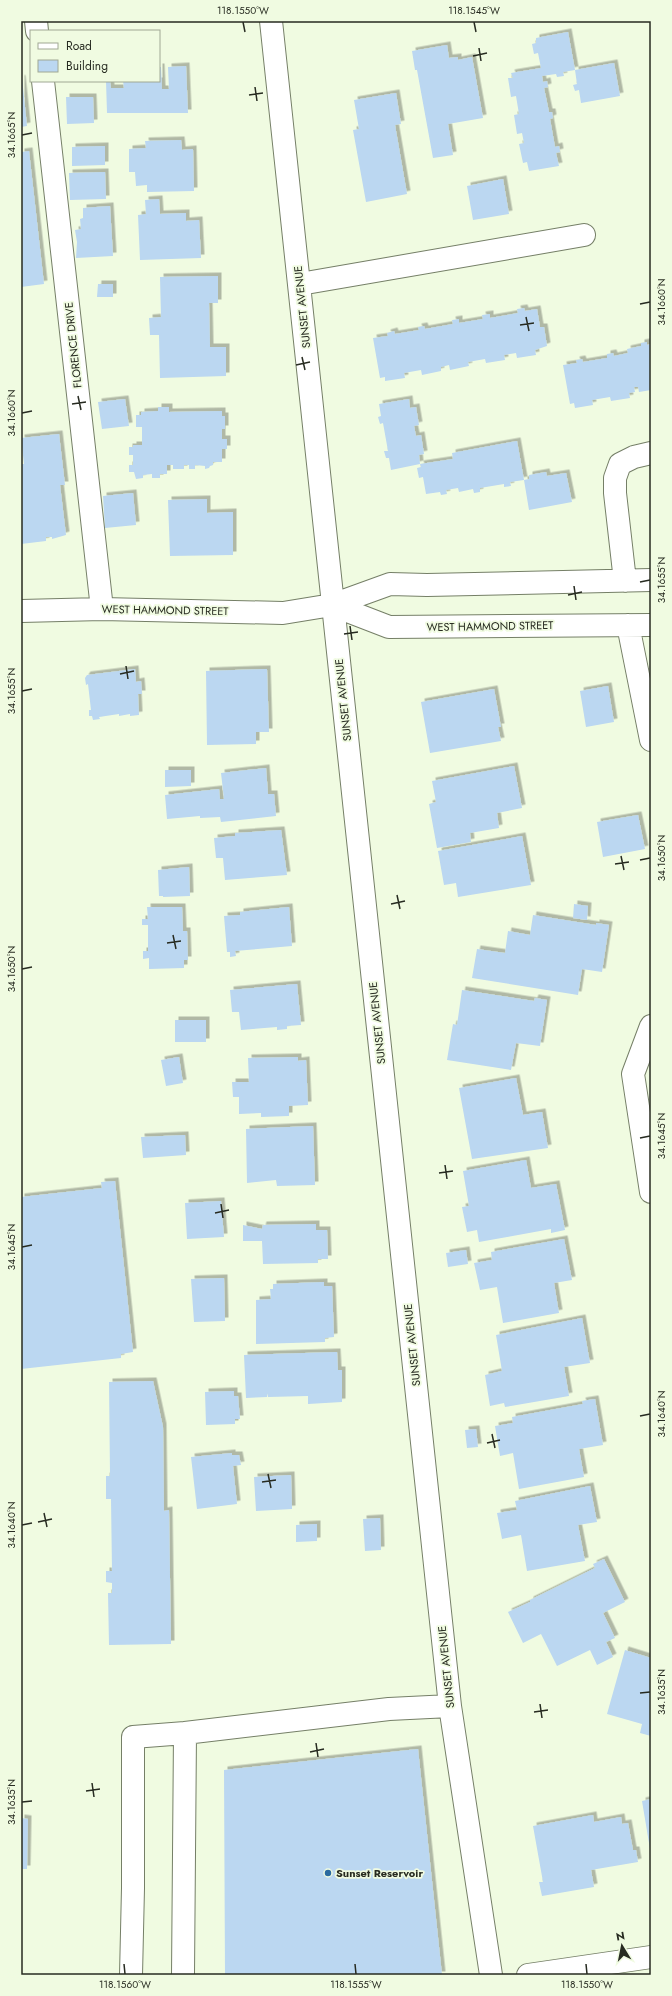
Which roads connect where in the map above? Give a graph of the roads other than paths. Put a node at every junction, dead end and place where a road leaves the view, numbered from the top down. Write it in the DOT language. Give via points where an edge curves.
graph roads {
  1 [pos="271,21"];
  2 [pos="43,82"];
  3 [pos="584,235"];
  4 [pos="300,284"];
  5 [pos="651,453"];
  6 [pos="651,580"];
  7 [pos="625,581"];
  8 [pos="332,605"];
  9 [pos="102,609"];
  10 [pos="21,611"];
  11 [pos="628,625"];
  12 [pos="651,625"];
  13 [pos="651,740"];
  14 [pos="651,1026"];
  15 [pos="651,1192"];
  16 [pos="450,1706"];
  17 [pos="184,1733"];
  18 [pos="651,1957"];
  19 [pos="131,1975"];
  20 [pos="183,1975"];
  21 [pos="491,1975"];
  22 [pos="528,1975"];
  1 -- 4 [label="street, SUNSET AVENUE"];
  2 -- 9 [label="street, FLORENCE DRIVE"];
  3 -- 4 [label="street"];
  4 -- 8 [label="street, SUNSET AVENUE"];
  5 -- 7 [label="street" via="620,464 616,478 615,493"];
  6 -- 7 [label="street, WEST HAMMOND STREET"];
  7 -- 8 [label="street, WEST HAMMOND STREET" via="390,584"];
  8 -- 9 [label="street, WEST HAMMOND STREET" via="283,613"];
  8 -- 11 [label="street, WEST HAMMOND STREET" via="390,627"];
  8 -- 16 [label="street, SUNSET AVENUE"];
  9 -- 10 [label="street, WEST HAMMOND STREET"];
  11 -- 12 [label="street, WEST HAMMOND STREET"];
  11 -- 13 [label="street"];
  14 -- 15 [label="street" via="633,1074"];
  16 -- 17 [label="street" via="389,1709"];
  16 -- 21 [label="street, SUNSET AVENUE"];
  17 -- 19 [label="street" via="133,1737"];
  17 -- 20 [label="street"];
  18 -- 22 [label="street"];
}
